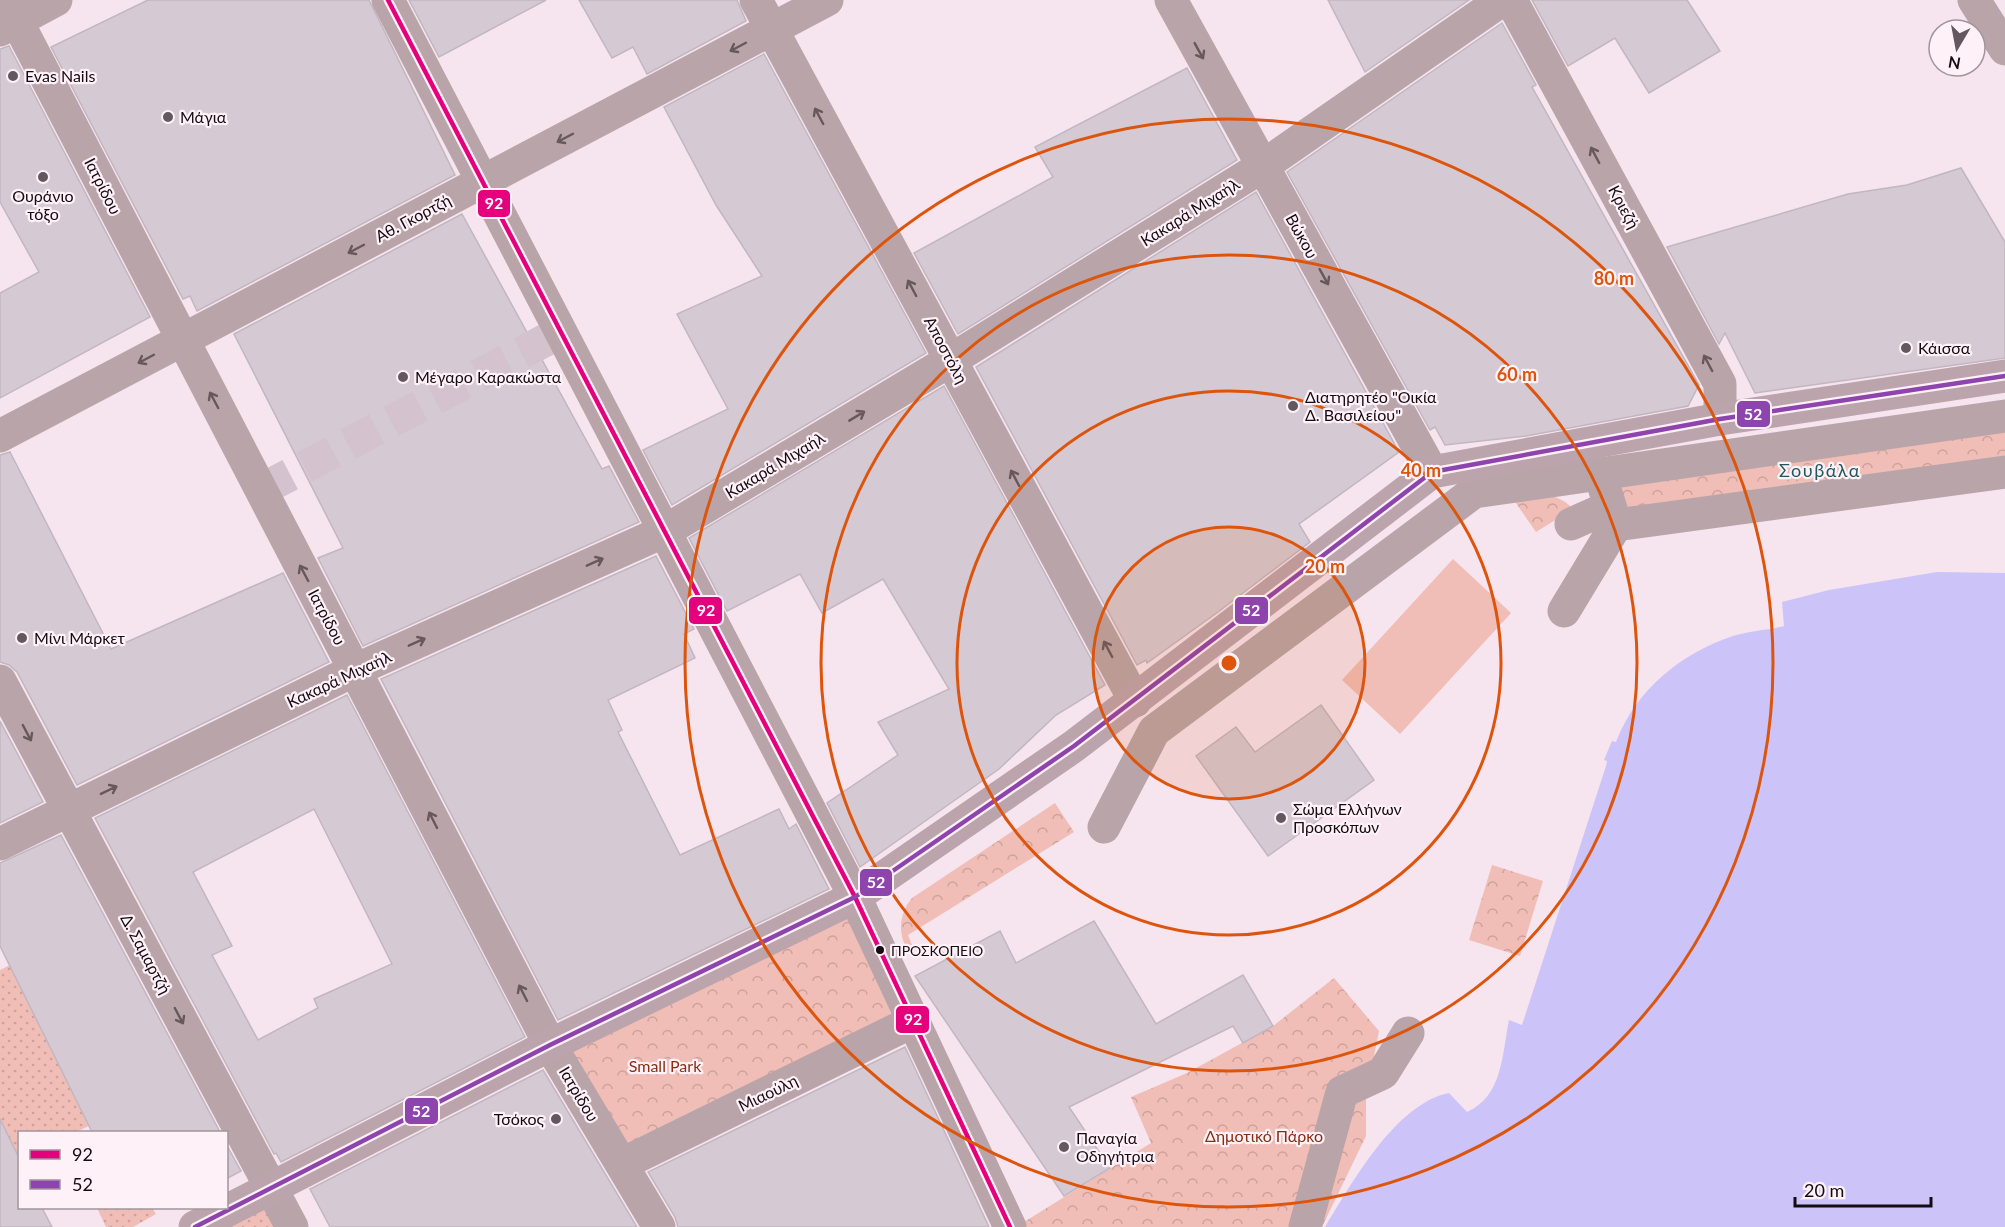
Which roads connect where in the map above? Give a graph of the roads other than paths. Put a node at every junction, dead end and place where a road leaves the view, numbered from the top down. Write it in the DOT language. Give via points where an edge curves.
graph roads {
  1 [pos="56,0"];
  2 [pos="388,0"];
  3 [pos="756,0"];
  4 [pos="827,0"];
  5 [pos="1171,0"];
  6 [pos="1502,0"];
  7 [pos="1511,0"];
  8 [pos="1974,0"];
  9 [pos="8,17"];
  10 [pos="772,29"];
  11 [pos="2005,49"];
  12 [pos="1263,166"];
  13 [pos="483,182"];
  14 [pos="183,340"];
  15 [pos="951,360"];
  16 [pos="2005,376"];
  17 [pos="2005,416"];
  18 [pos="1720,418"];
  19 [pos="0,436"];
  20 [pos="1432,472"];
  21 [pos="2005,472"];
  22 [pos="1600,474"];
  23 [pos="1612,516"];
  24 [pos="1571,524"];
  25 [pos="665,531"];
  26 [pos="1564,611"];
  27 [pos="355,670"];
  28 [pos="0,681"];
  29 [pos="1136,701"];
  30 [pos="68,810"];
  31 [pos="1104,827"];
  32 [pos="0,844"];
  33 [pos="855,897"];
  34 [pos="914,1021"];
  35 [pos="1408,1032"];
  36 [pos="550,1045"];
  37 [pos="622,1164"];
  38 [pos="271,1188"];
  39 [pos="195,1227"];
  40 [pos="292,1227"];
  41 [pos="659,1227"];
  42 [pos="1010,1227"];
  43 [pos="1305,1227"];
  1 -- 9 [label="street"];
  2 -- 13 [label="street"];
  3 -- 10 [label="street, Αποστόλη"];
  4 -- 10 [label="street, Αθ. Γκορτζή"];
  5 -- 12 [label="street, Βώκου, one-way"];
  6 -- 12 [label="street, Κακαρά Μιχαήλ"];
  18 -- 7 [label="street, Κριεζή, one-way" via="1720,384"];
  8 -- 11 [label="street"];
  9 -- 14 [label="street, Ιατρίδου"];
  10 -- 13 [label="street, Αθ. Γκορτζή, one-way"];
  15 -- 10 [label="street, Αποστόλη, one-way"];
  12 -- 15 [label="street, Κακαρά Μιχαήλ"];
  12 -- 20 [label="street, Βώκου, one-way"];
  13 -- 14 [label="street, Αθ. Γκορτζή, one-way"];
  13 -- 25 [label="street"];
  14 -- 19 [label="street, Αθ. Γκορτζή, one-way"];
  27 -- 14 [label="street, Ιατρίδου, one-way"];
  25 -- 15 [label="street, Κακαρά Μιχαήλ, one-way"];
  29 -- 15 [label="street, Αποστόλη, one-way"];
  16 -- 18 [label="main road"];
  17 -- 22 [label="street"];
  18 -- 20 [label="main road"];
  20 -- 29 [label="main road"];
  21 -- 23 [label="street" via="1889,490"];
  22 -- 23 [label="street"];
  22 -- 31 [label="street" via="1474,492 1154,731"];
  23 -- 24 [label="street"];
  23 -- 26 [label="street"];
  27 -- 25 [label="street, Κακαρά Μιχαήλ, one-way"];
  25 -- 33 [label="street"];
  30 -- 27 [label="street, Κακαρά Μιχαήλ, one-way"];
  36 -- 27 [label="street, Ιατρίδου, one-way"];
  28 -- 30 [label="street, Δ. Σαμαρτζή, one-way"];
  29 -- 33 [label="main road"];
  30 -- 32 [label="street, Κακαρά Μιχαήλ"];
  30 -- 38 [label="street, Δ. Σαμαρτζή, one-way"];
  33 -- 34 [label="street"];
  33 -- 36 [label="main road"];
  34 -- 37 [label="street, Μιαούλη"];
  34 -- 42 [label="street"];
  35 -- 43 [label="street" via="1383,1073 1342,1092"];
  36 -- 37 [label="street, Ιατρίδου"];
  36 -- 38 [label="main road"];
  37 -- 41 [label="street, Ιατρίδου"];
  38 -- 39 [label="main road"];
  38 -- 40 [label="street, Δ. Σαμαρτζή"];
}
